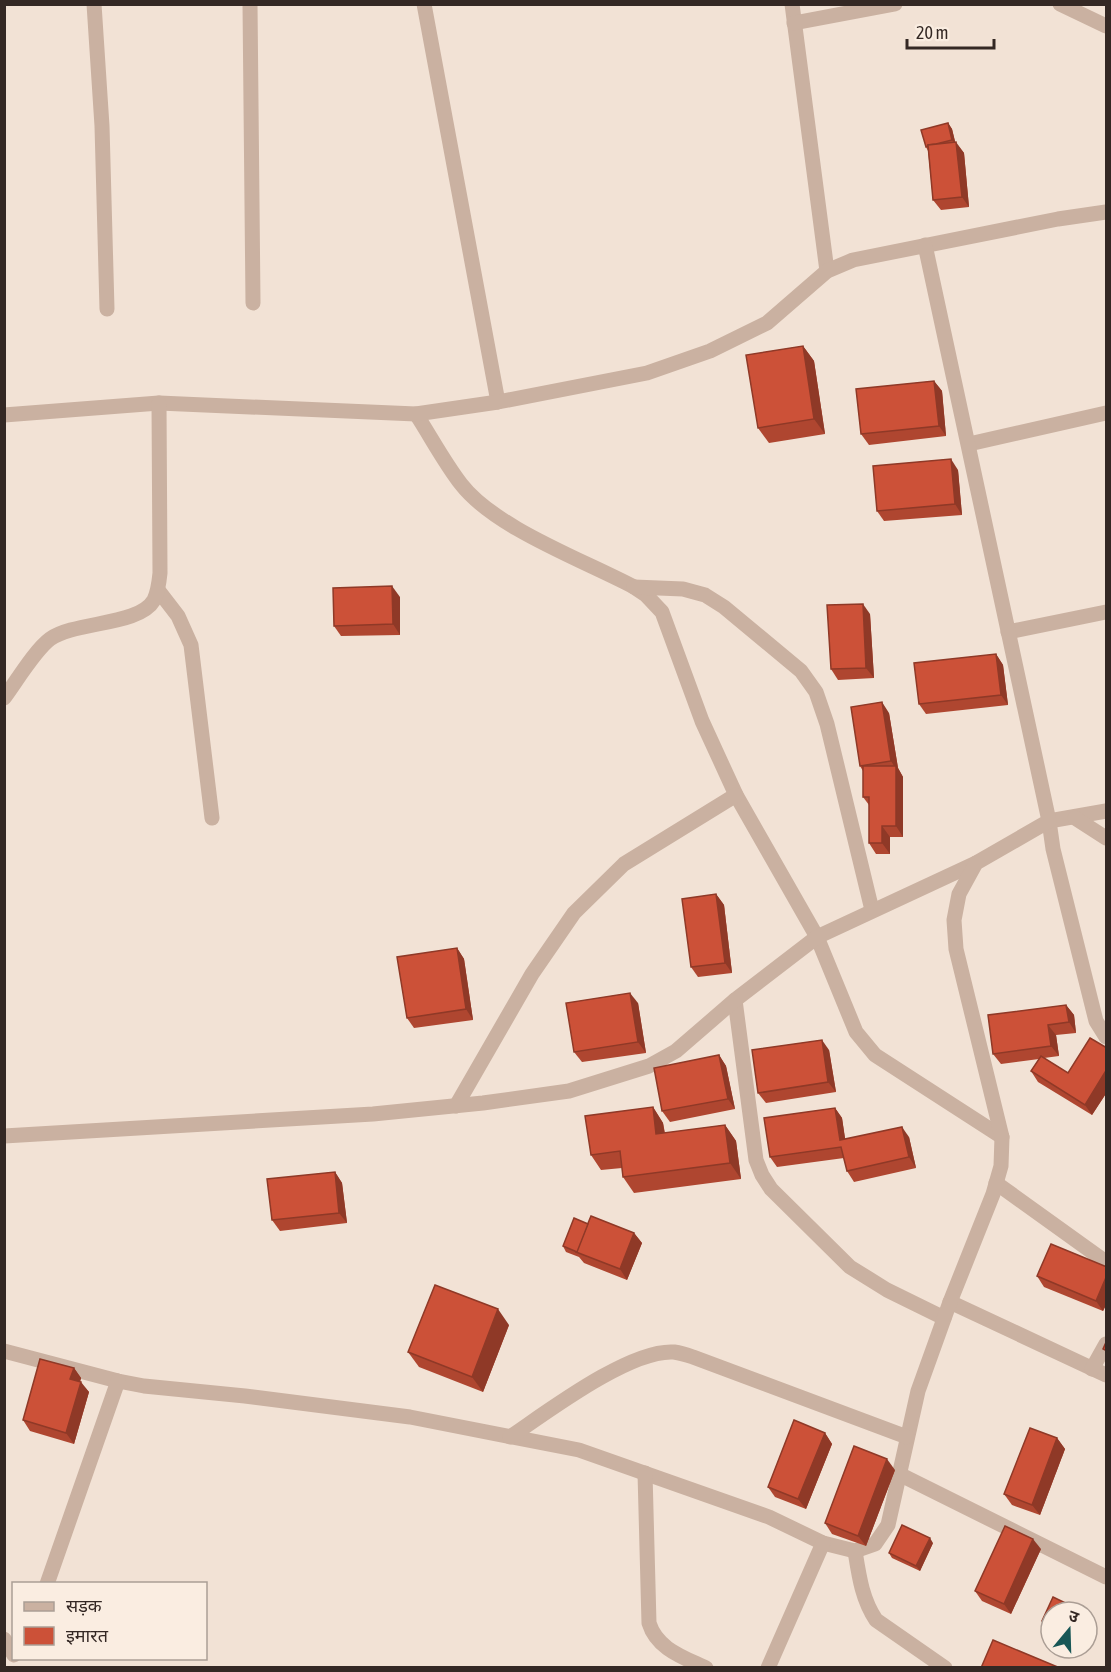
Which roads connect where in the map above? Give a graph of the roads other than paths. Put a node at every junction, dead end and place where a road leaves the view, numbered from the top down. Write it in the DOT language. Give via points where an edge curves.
graph roads {
  1 [pos="94,4"];
  2 [pos="250,4"];
  3 [pos="424,4"];
  4 [pos="792,4"];
  5 [pos="895,4"];
  6 [pos="1060,4"];
  7 [pos="794,23"];
  8 [pos="1107,26"];
  9 [pos="1107,212"];
  10 [pos="925,245"];
  11 [pos="827,272"];
  12 [pos="253,303"];
  13 [pos="106,309"];
  14 [pos="498,402"];
  15 [pos="159,404"];
  16 [pos="1107,413"];
  17 [pos="416,414"];
  18 [pos="4,415"];
  19 [pos="969,444"];
  20 [pos="634,586"];
  21 [pos="158,590"];
  22 [pos="1107,612"];
  23 [pos="1008,632"];
  24 [pos="4,698"];
  25 [pos="736,795"];
  26 [pos="1107,811"];
  27 [pos="212,818"];
  28 [pos="1075,818"];
  29 [pos="1049,821"];
  30 [pos="1107,838"];
  31 [pos="976,863"];
  32 [pos="872,910"];
  33 [pos="816,937"];
  34 [pos="735,1000"];
  35 [pos="1107,1037"];
  36 [pos="456,1106"];
  37 [pos="4,1136"];
  38 [pos="1002,1137"];
  39 [pos="996,1182"];
  40 [pos="1107,1262"];
  41 [pos="950,1302"];
  42 [pos="944,1318"];
  43 [pos="1107,1344"];
  44 [pos="4,1351"];
  45 [pos="1099,1372"];
  46 [pos="118,1381"];
  47 [pos="510,1437"];
  48 [pos="907,1437"];
  49 [pos="645,1473"];
  50 [pos="899,1474"];
  51 [pos="823,1543"];
  52 [pos="855,1551"];
  53 [pos="1107,1577"];
  54 [pos="48,1582"];
  55 [pos="4,1639"];
  56 [pos="12,1653"];
  57 [pos="706,1668"];
  58 [pos="768,1668"];
  59 [pos="945,1668"];
  1 -- 13 [label="street" via="102,126"];
  2 -- 12 [label="street"];
  3 -- 14 [label="street"];
  4 -- 7 [label="street"];
  5 -- 7 [label="street"];
  6 -- 8 [label="street"];
  7 -- 11 [label="street"];
  9 -- 10 [label="street"];
  10 -- 11 [label="street" via="853,260"];
  10 -- 19 [label="street"];
  11 -- 14 [label="street" via="767,323 710,351 647,373"];
  14 -- 17 [label="street"];
  15 -- 17 [label="street"];
  15 -- 18 [label="street"];
  15 -- 21 [label="street"];
  16 -- 19 [label="street"];
  17 -- 20 [label="street" via="462,485 494,514 534,538"];
  19 -- 23 [label="street"];
  20 -- 25 [label="street" via="662,612 702,721"];
  20 -- 32 [label="street" via="683,589 705,595 801,671 816,692 828,724"];
  21 -- 24 [label="street" via="152,603 139,614 51,639"];
  21 -- 27 [label="street" via="178,616 190,645"];
  22 -- 23 [label="street"];
  23 -- 29 [label="street"];
  25 -- 33 [label="street"];
  25 -- 36 [label="street" via="624,864 574,913 532,974"];
  26 -- 28 [label="street"];
  28 -- 29 [label="street"];
  28 -- 30 [label="street"];
  29 -- 31 [label="street"];
  29 -- 35 [label="street" via="1096,1021"];
  31 -- 32 [label="street"];
  31 -- 38 [label="street" via="959,894 954,920 956,949"];
  32 -- 33 [label="street"];
  33 -- 34 [label="street"];
  33 -- 38 [label="street" via="856,1032 866,1046"];
  34 -- 36 [label="street" via="676,1051 649,1066 569,1091"];
  34 -- 42 [label="street" via="756,1160 771,1190 850,1267"];
  36 -- 37 [label="street"];
  38 -- 39 [label="street"];
  39 -- 40 [label="street"];
  39 -- 41 [label="street"];
  41 -- 42 [label="street"];
  41 -- 45 [label="street"];
  42 -- 48 [label="street" via="918,1391"];
  43 -- 45 [label="street"];
  44 -- 46 [label="street"];
  46 -- 47 [label="street" via="410,1417"];
  46 -- 54 [label="street"];
  47 -- 48 [label="street" via="594,1381 652,1355 674,1352"];
  47 -- 49 [label="street" via="579,1450"];
  48 -- 50 [label="street"];
  49 -- 51 [label="street" via="769,1517"];
  49 -- 57 [label="street" via="652,1633 670,1651"];
  50 -- 52 [label="street" via="888,1525 875,1544"];
  50 -- 53 [label="street"];
  51 -- 52 [label="street"];
  51 -- 58 [label="street"];
  52 -- 59 [label="street" via="861,1587 876,1620"];
  55 -- 56 [label="street"];
}
